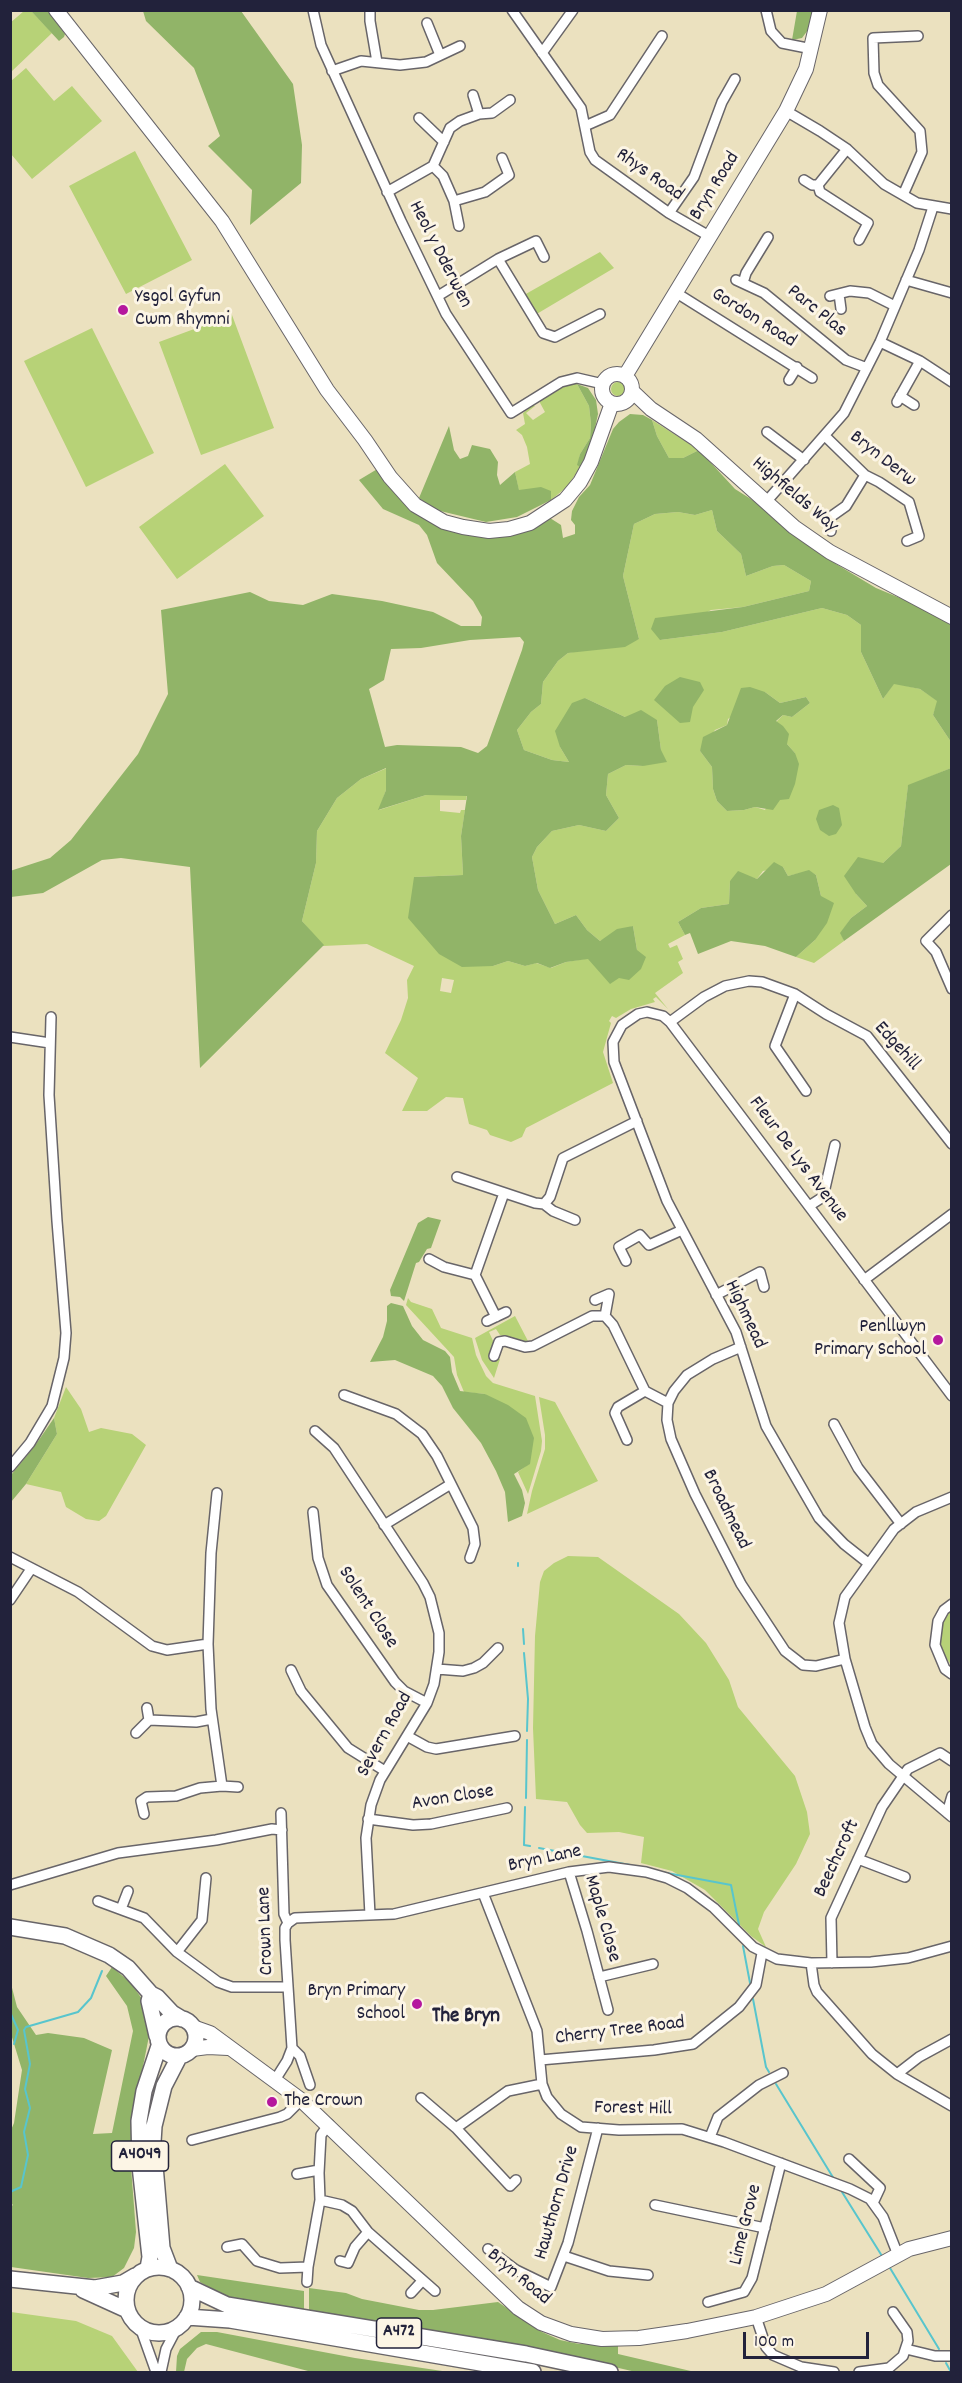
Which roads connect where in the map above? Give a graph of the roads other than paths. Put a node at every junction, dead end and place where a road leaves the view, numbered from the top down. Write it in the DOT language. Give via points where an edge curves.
graph roads {
  1 [pos="56,10"];
  2 [pos="313,10"];
  3 [pos="370,10"];
  4 [pos="512,10"];
  5 [pos="573,10"];
  6 [pos="766,10"];
  7 [pos="820,10"];
  8 [pos="427,23"];
  9 [pos="662,36"];
  10 [pos="918,36"];
  11 [pos="460,46"];
  12 [pos="812,49"];
  13 [pos="542,53"];
  14 [pos="440,55"];
  15 [pos="377,62"];
  16 [pos="332,71"];
  17 [pos="735,79"];
  18 [pos="473,95"];
  19 [pos="510,100"];
  20 [pos="786,111"];
  21 [pos="479,114"];
  22 [pos="419,118"];
  23 [pos="585,126"];
  24 [pos="444,142"];
  25 [pos="847,149"];
  26 [pos="502,158"];
  27 [pos="433,166"];
  28 [pos="804,180"];
  29 [pos="818,185"];
  30 [pos="387,192"];
  31 [pos="903,195"];
  32 [pos="454,201"];
  33 [pos="933,207"];
  34 [pos="951,209"];
  35 [pos="669,213"];
  36 [pos="459,226"];
  37 [pos="710,236"];
  38 [pos="768,237"];
  39 [pos="859,240"];
  40 [pos="544,257"];
  41 [pos="498,259"];
  42 [pos="906,280"];
  43 [pos="675,292"];
  44 [pos="951,293"];
  45 [pos="438,296"];
  46 [pos="896,306"];
  47 [pos="841,309"];
  48 [pos="600,314"];
  49 [pos="880,342"];
  50 [pos="920,361"];
  51 [pos="797,367"];
  52 [pos="867,368"];
  53 [pos="625,376"];
  54 [pos="812,378"];
  55 [pos="789,380"];
  56 [pos="951,382"];
  57 [pos="603,384"];
  58 [pos="623,399"];
  59 [pos="914,405"];
  60 [pos="766,432"];
  61 [pos="825,436"];
  62 [pos="804,460"];
  63 [pos="865,475"];
  64 [pos="766,502"];
  65 [pos="831,531"];
  66 [pos="906,541"];
  67 [pos="951,617"];
  68 [pos="951,915"];
  69 [pos="951,989"];
  70 [pos="795,994"];
  71 [pos="51,1017"];
  72 [pos="670,1023"];
  73 [pos="10,1038"];
  74 [pos="50,1043"];
  75 [pos="806,1091"];
  76 [pos="638,1121"];
  77 [pos="951,1144"];
  78 [pos="835,1145"];
  79 [pos="458,1177"];
  80 [pos="504,1193"];
  81 [pos="544,1203"];
  82 [pos="809,1206"];
  83 [pos="951,1214"];
  84 [pos="575,1220"];
  85 [pos="682,1230"];
  86 [pos="429,1258"];
  87 [pos="626,1261"];
  88 [pos="475,1275"];
  89 [pos="864,1280"];
  90 [pos="764,1287"];
  91 [pos="716,1294"];
  92 [pos="596,1300"];
  93 [pos="605,1316"];
  94 [pos="496,1317"];
  95 [pos="493,1332"];
  96 [pos="499,1342"];
  97 [pos="741,1347"];
  98 [pos="494,1356"];
  99 [pos="645,1391"];
  100 [pos="344,1395"];
  101 [pos="951,1396"];
  102 [pos="668,1403"];
  103 [pos="834,1424"];
  104 [pos="315,1431"];
  105 [pos="627,1440"];
  106 [pos="10,1467"];
  107 [pos="451,1484"];
  108 [pos="217,1493"];
  109 [pos="951,1497"];
  110 [pos="313,1512"];
  111 [pos="901,1524"];
  112 [pos="384,1525"];
  113 [pos="10,1557"];
  114 [pos="470,1558"];
  115 [pos="868,1563"];
  116 [pos="32,1569"];
  117 [pos="10,1600"];
  118 [pos="951,1604"];
  119 [pos="208,1644"];
  120 [pos="498,1648"];
  121 [pos="845,1659"];
  122 [pos="437,1669"];
  123 [pos="291,1670"];
  124 [pos="951,1674"];
  125 [pos="427,1703"];
  126 [pos="147,1707"];
  127 [pos="212,1719"];
  128 [pos="149,1720"];
  129 [pos="136,1733"];
  130 [pos="407,1736"];
  131 [pos="516,1736"];
  132 [pos="951,1761"];
  133 [pos="385,1771"];
  134 [pos="903,1777"];
  135 [pos="222,1786"];
  136 [pos="238,1787"];
  137 [pos="951,1796"];
  138 [pos="507,1808"];
  139 [pos="281,1813"];
  140 [pos="144,1814"];
  141 [pos="949,1815"];
  142 [pos="368,1819"];
  143 [pos="282,1830"];
  144 [pos="858,1859"];
  145 [pos="569,1872"];
  146 [pos="905,1877"];
  147 [pos="206,1878"];
  148 [pos="10,1885"];
  149 [pos="128,1891"];
  150 [pos="483,1893"];
  151 [pos="98,1901"];
  152 [pos="121,1909"];
  153 [pos="370,1915"];
  154 [pos="288,1923"];
  155 [pos="10,1927"];
  156 [pos="951,1946"];
  157 [pos="177,1952"];
  158 [pos="762,1953"];
  159 [pos="811,1963"];
  160 [pos="832,1963"];
  161 [pos="653,1964"];
  162 [pos="599,1977"];
  163 [pos="287,1987"];
  164 [pos="150,1994"];
  165 [pos="608,2010"];
  166 [pos="188,2023"];
  167 [pos="951,2039"];
  168 [pos="158,2043"];
  169 [pos="228,2048"];
  170 [pos="292,2048"];
  171 [pos="185,2053"];
  172 [pos="540,2060"];
  173 [pos="783,2073"];
  174 [pos="897,2074"];
  175 [pos="274,2080"];
  176 [pos="542,2084"];
  177 [pos="310,2085"];
  178 [pos="421,2098"];
  179 [pos="301,2100"];
  180 [pos="951,2106"];
  181 [pos="328,2124"];
  182 [pos="456,2128"];
  183 [pos="598,2128"];
  184 [pos="710,2137"];
  185 [pos="192,2140"];
  186 [pos="849,2159"];
  187 [pos="781,2163"];
  188 [pos="319,2170"];
  189 [pos="297,2174"];
  190 [pos="516,2180"];
  191 [pos="320,2200"];
  192 [pos="873,2203"];
  193 [pos="655,2205"];
  194 [pos="765,2228"];
  195 [pos="368,2232"];
  196 [pos="951,2238"];
  197 [pos="227,2247"];
  198 [pos="488,2249"];
  199 [pos="898,2254"];
  200 [pos="564,2256"];
  201 [pos="340,2261"];
  202 [pos="308,2267"];
  203 [pos="170,2269"];
  204 [pos="143,2271"];
  205 [pos="648,2275"];
  206 [pos="10,2279"];
  207 [pos="422,2281"];
  208 [pos="307,2282"];
  209 [pos="72,2286"];
  210 [pos="189,2287"];
  211 [pos="435,2291"];
  212 [pos="411,2293"];
  213 [pos="708,2302"];
  214 [pos="127,2310"];
  215 [pos="893,2312"];
  216 [pos="756,2317"];
  217 [pos="182,2322"];
  218 [pos="140,2327"];
  219 [pos="906,2349"];
  220 [pos="951,2356"];
  221 [pos="156,2373"];
  222 [pos="161,2373"];
  223 [pos="532,2373"];
  224 [pos="610,2373"];
  225 [pos="834,2373"];
  226 [pos="859,2373"];
  1 -- 58 [label="street" via="222,221 327,390 415,505 444,522 463,527 489,531 530,523 566,500 580,482"];
  2 -- 16 [label="street, Heol y Dderwen"];
  3 -- 15 [label="street"];
  4 -- 13 [label="street, Rhys Road"];
  5 -- 13 [label="street"];
  6 -- 12 [label="street" via="771,31 782,43"];
  7 -- 12 [label="street, Bryn Road"];
  8 -- 14 [label="street"];
  9 -- 23 [label="street" via="610,115"];
  10 -- 31 [label="street" via="873,38 878,85 920,131 922,152"];
  11 -- 14 [label="street"];
  12 -- 20 [label="street, Bryn Road"];
  13 -- 23 [label="street, Rhys Road" via="581,108"];
  14 -- 15 [label="street" via="426,62 400,65"];
  15 -- 16 [label="street" via="361,61"];
  16 -- 30 [label="street, Heol y Dderwen"];
  17 -- 35 [label="street" via="722,102 694,177"];
  18 -- 21 [label="street"];
  19 -- 21 [label="street" via="492,113"];
  20 -- 25 [label="street"];
  20 -- 37 [label="street, Bryn Road"];
  21 -- 24 [label="street" via="450,128"];
  22 -- 24 [label="street"];
  23 -- 35 [label="street, Rhys Road" via="595,160"];
  24 -- 27 [label="street"];
  25 -- 29 [label="street"];
  25 -- 31 [label="street" via="884,184"];
  26 -- 32 [label="street" via="509,175 485,192"];
  27 -- 30 [label="street"];
  27 -- 32 [label="street" via="443,176"];
  28 -- 29 [label="street"];
  29 -- 39 [label="street" via="820,192 867,223"];
  30 -- 45 [label="street, Heol y Dderwen"];
  31 -- 33 [label="street"];
  32 -- 36 [label="street"];
  33 -- 34 [label="street"];
  33 -- 42 [label="street"];
  35 -- 37 [label="street, Rhys Road"];
  37 -- 43 [label="street, Bryn Road"];
  38 -- 52 [label="street, Parc Plas" via="739,281 764,293 846,360"];
  40 -- 41 [label="street" via="536,241"];
  41 -- 45 [label="street"];
  41 -- 48 [label="street" via="543,333 555,337"];
  42 -- 44 [label="street"];
  42 -- 46 [label="street"];
  43 -- 51 [label="street, Gordon Road"];
  43 -- 53 [label="street, Bryn Road"];
  45 -- 57 [label="street, Heol y Dderwen" via="511,413 561,382 577,378"];
  46 -- 47 [label="street" via="869,293 850,291 834,295"];
  46 -- 49 [label="street"];
  49 -- 50 [label="street"];
  49 -- 52 [label="street"];
  50 -- 56 [label="street"];
  50 -- 59 [label="street" via="899,399"];
  51 -- 54 [label="street, Gordon Road"];
  51 -- 55 [label="street"];
  52 -- 61 [label="street" via="843,413"];
  53 -- 57 [label="street" via="614,374"];
  53 -- 58 [label="street" via="631,382"];
  57 -- 58 [label="street" via="603,394"];
  58 -- 64 [label="street, Highfields Way" via="651,409 696,439"];
  60 -- 62 [label="street"];
  61 -- 62 [label="street"];
  61 -- 63 [label="street, Bryn Derw"];
  62 -- 64 [label="street"];
  63 -- 65 [label="street" via="846,506 829,518"];
  63 -- 66 [label="street, Bryn Derw" via="909,502 920,536"];
  64 -- 67 [label="street, Highfields Way" via="830,552"];
  68 -- 69 [label="street" via="926,941 936,952"];
  70 -- 72 [label="street, Edgehill" via="762,982 724,986"];
  70 -- 75 [label="street" via="775,1046"];
  70 -- 77 [label="street, Edgehill" via="867,1036"];
  71 -- 74 [label="street"];
  72 -- 76 [label="street, Highmead" via="655,1013 638,1014 616,1033 613,1042 614,1062"];
  72 -- 82 [label="street, Fleur De Lys Avenue"];
  73 -- 74 [label="street"];
  74 -- 106 [label="street" via="52,1153 66,1333 64,1358 52,1406"];
  76 -- 81 [label="street" via="563,1158 550,1197"];
  76 -- 85 [label="street, Highmead" via="666,1201"];
  78 -- 82 [label="street" via="823,1197"];
  79 -- 80 [label="street"];
  80 -- 81 [label="street"];
  80 -- 88 [label="street"];
  81 -- 84 [label="street"];
  82 -- 89 [label="street, Fleur De Lys Avenue"];
  83 -- 89 [label="street"];
  85 -- 87 [label="street" via="649,1245 640,1235 619,1247"];
  85 -- 91 [label="street, Highmead"];
  86 -- 88 [label="street" via="444,1267"];
  88 -- 94 [label="street"];
  89 -- 101 [label="street, Fleur De Lys Avenue"];
  90 -- 91 [label="street" via="760,1272"];
  91 -- 97 [label="street, Highmead"];
  92 -- 93 [label="street" via="609,1294"];
  93 -- 96 [label="street" via="592,1316 533,1346"];
  93 -- 99 [label="street"];
  95 -- 96 [label="street"];
  96 -- 98 [label="street"];
  97 -- 102 [label="street" via="687,1375"];
  97 -- 115 [label="street, Highmead" via="766,1426 791,1474 819,1518"];
  99 -- 102 [label="street"];
  99 -- 105 [label="street" via="618,1407 615,1413"];
  100 -- 107 [label="street" via="396,1414 416,1428 431,1446"];
  102 -- 121 [label="street, Broadmead" via="671,1439 695,1494 741,1584 785,1651 803,1665"];
  103 -- 111 [label="street" via="858,1468"];
  104 -- 112 [label="street, Severn Road" via="334,1448"];
  107 -- 112 [label="street"];
  107 -- 114 [label="street" via="480,1534"];
  108 -- 119 [label="street"];
  109 -- 111 [label="street" via="916,1512"];
  110 -- 125 [label="street, Solent Close" via="318,1558 327,1585 395,1682"];
  111 -- 115 [label="street"];
  112 -- 122 [label="street, Severn Road" via="430,1597 439,1633"];
  113 -- 116 [label="street"];
  115 -- 121 [label="street" via="845,1597 839,1623"];
  116 -- 117 [label="street"];
  116 -- 119 [label="street" via="78,1592 152,1646 167,1650"];
  118 -- 124 [label="street" via="938,1621 935,1645"];
  119 -- 127 [label="street"];
  120 -- 122 [label="street" via="474,1668"];
  121 -- 134 [label="street" via="867,1735 879,1754"];
  122 -- 125 [label="street, Severn Road"];
  123 -- 133 [label="street" via="310,1703 348,1748"];
  125 -- 130 [label="street, Severn Road"];
  126 -- 128 [label="street"];
  127 -- 128 [label="street"];
  127 -- 135 [label="street"];
  128 -- 129 [label="street"];
  130 -- 131 [label="street" via="436,1749"];
  130 -- 133 [label="street, Severn Road"];
  132 -- 134 [label="street, Beechcroft" via="936,1754 908,1769"];
  133 -- 142 [label="street, Severn Road"];
  134 -- 141 [label="street"];
  134 -- 144 [label="street, Beechcroft" via="875,1820"];
  135 -- 136 [label="street"];
  135 -- 140 [label="street" via="176,1796 147,1797 141,1802"];
  137 -- 141 [label="street"];
  138 -- 142 [label="street, Avon Close" via="413,1826"];
  139 -- 143 [label="street, Crown Lane"];
  142 -- 153 [label="street, Severn Road"];
  143 -- 148 [label="street" via="118,1853"];
  143 -- 154 [label="street, Crown Lane" via="284,1914"];
  144 -- 146 [label="street"];
  144 -- 160 [label="street, Beechcroft" via="830,1922"];
  145 -- 150 [label="street, Bryn Lane"];
  145 -- 158 [label="street, Bryn Lane" via="621,1868 667,1878 706,1901"];
  145 -- 162 [label="street, Maple Close"];
  147 -- 157 [label="street" via="202,1920"];
  149 -- 152 [label="street"];
  150 -- 153 [label="street, Bryn Lane" via="394,1914"];
  150 -- 172 [label="street, Forest Hill" via="537,2031"];
  151 -- 152 [label="street"];
  152 -- 157 [label="street" via="144,1918"];
  153 -- 154 [label="street, Bryn Lane" via="295,1918"];
  154 -- 163 [label="street, Crown Lane"];
  155 -- 164 [label="main road" via="66,1936 109,1955 128,1968"];
  156 -- 160 [label="street, Bryn Lane" via="890,1961"];
  157 -- 163 [label="street" via="225,1985"];
  158 -- 159 [label="street, Bryn Lane"];
  158 -- 172 [label="street, Cherry Tree Road" via="756,1985 739,2007 693,2044"];
  159 -- 160 [label="street, Bryn Lane"];
  159 -- 174 [label="street" via="817,1992 872,2054"];
  161 -- 162 [label="street, Maple Close"];
  162 -- 165 [label="street, Maple Close"];
  163 -- 170 [label="street, Crown Lane"];
  164 -- 166 [label="main road"];
  164 -- 168 [label="main road"];
  166 -- 168 [label="main road" via="164,2023"];
  166 -- 169 [label="street, Bryn Road" via="210,2033"];
  166 -- 171 [label="main road" via="196,2036"];
  167 -- 174 [label="street"];
  168 -- 171 [label="main road" via="166,2054"];
  168 -- 204 [label="main road, A4049" via="139,2121 150,2257"];
  169 -- 171 [label="street" via="208,2047"];
  169 -- 175 [label="street, Bryn Road"];
  170 -- 175 [label="street"];
  170 -- 177 [label="street, Crown Lane" via="300,2056"];
  171 -- 203 [label="main road, A4049" via="164,2086 154,2126 160,2236"];
  172 -- 176 [label="street, Forest Hill"];
  173 -- 184 [label="street" via="759,2085 718,2117"];
  174 -- 180 [label="street"];
  175 -- 179 [label="street, Bryn Road"];
  176 -- 182 [label="street" via="508,2091"];
  176 -- 183 [label="street, Forest Hill" via="561,2114 581,2127"];
  178 -- 182 [label="street"];
  179 -- 181 [label="street, Bryn Road"];
  179 -- 185 [label="street" via="280,2117"];
  181 -- 188 [label="street" via="321,2135"];
  181 -- 216 [label="street, Bryn Road" via="494,2286 541,2324 587,2337 621,2339"];
  182 -- 190 [label="street" via="510,2186"];
  183 -- 184 [label="street, Forest Hill" via="682,2128"];
  183 -- 200 [label="street, Hawthorn Drive"];
  184 -- 187 [label="street, Forest Hill"];
  186 -- 192 [label="street" via="880,2188"];
  187 -- 192 [label="street, Forest Hill" via="850,2189"];
  187 -- 194 [label="street, Lime Grove"];
  188 -- 189 [label="street"];
  188 -- 191 [label="street"];
  191 -- 195 [label="street" via="352,2211"];
  191 -- 202 [label="street"];
  192 -- 199 [label="street, Forest Hill"];
  193 -- 194 [label="street"];
  194 -- 213 [label="street, Lime Grove" via="752,2278 744,2292"];
  195 -- 201 [label="street" via="348,2263"];
  195 -- 207 [label="street"];
  196 -- 199 [label="street, Bryn Road"];
  197 -- 202 [label="street" via="242,2244 257,2261 280,2268"];
  198 -- 200 [label="street, Hawthorn Drive" via="516,2270 551,2286"];
  199 -- 216 [label="street, Bryn Road" via="826,2294"];
  200 -- 205 [label="street" via="609,2271"];
  202 -- 208 [label="street"];
  203 -- 204 [label="main road"];
  203 -- 210 [label="main road"];
  204 -- 209 [label="main road" via="109,2287"];
  204 -- 214 [label="main road" via="127,2290"];
  206 -- 209 [label="main road"];
  207 -- 211 [label="street"];
  207 -- 212 [label="street"];
  209 -- 214 [label="main road"];
  210 -- 217 [label="main road" via="191,2308"];
  210 -- 224 [label="main road, A472" via="227,2305 526,2354"];
  214 -- 218 [label="main road"];
  215 -- 219 [label="street" via="907,2332"];
  216 -- 225 [label="street" via="766,2347 773,2355 801,2367"];
  217 -- 218 [label="main road" via="158,2333"];
  217 -- 222 [label="street" via="166,2349"];
  217 -- 223 [label="main road, A472" via="230,2320"];
  218 -- 221 [label="street"];
  219 -- 220 [label="street"];
  219 -- 226 [label="street" via="888,2368"];
}
